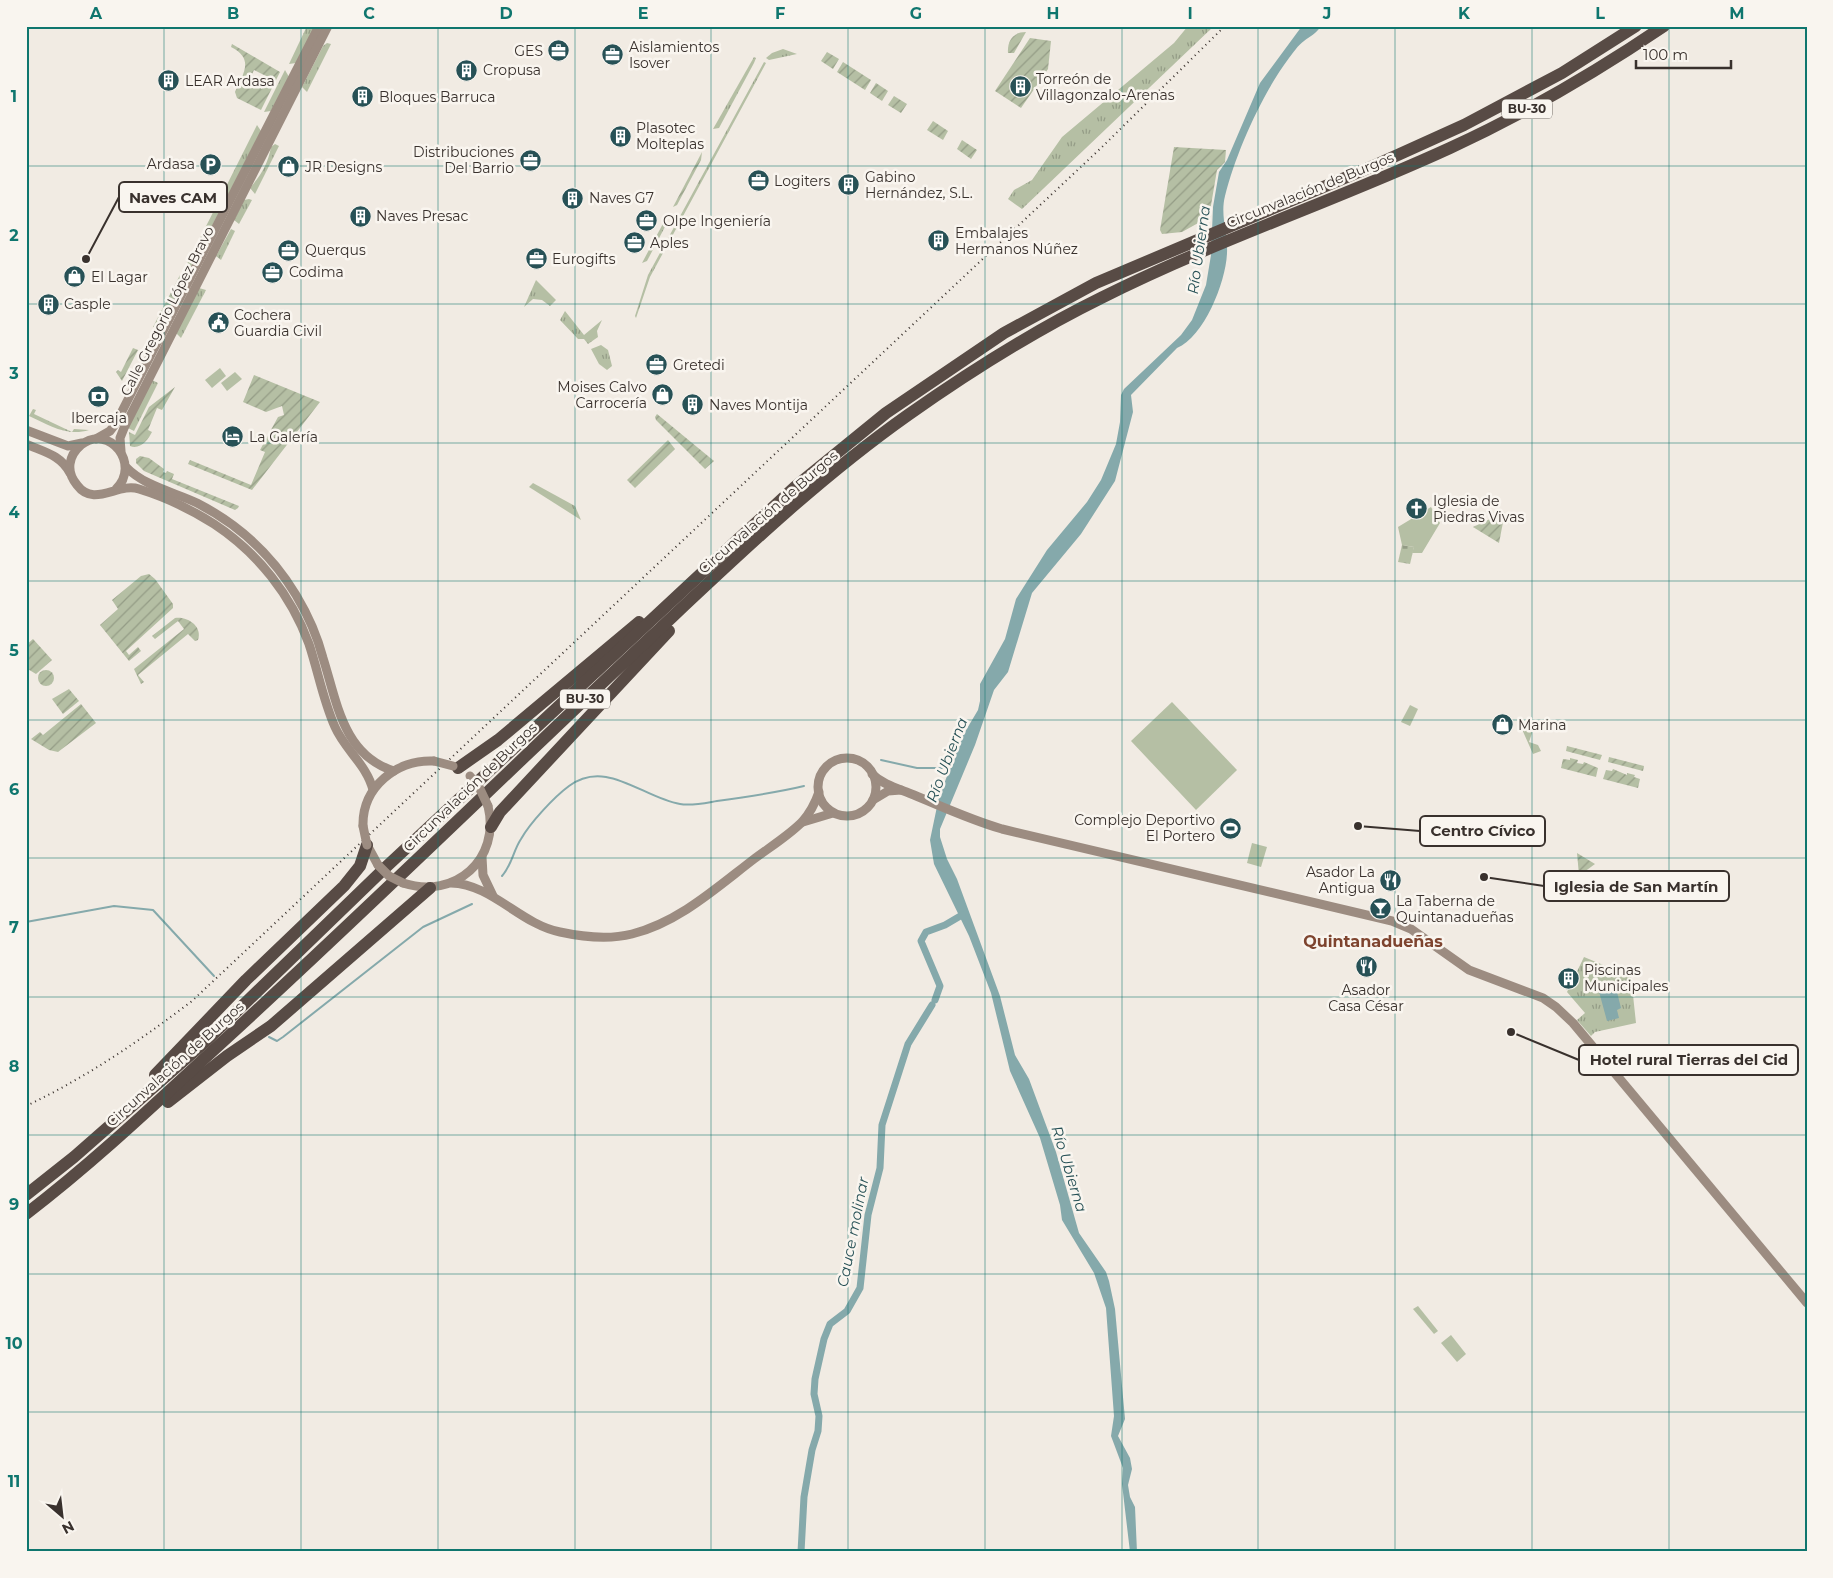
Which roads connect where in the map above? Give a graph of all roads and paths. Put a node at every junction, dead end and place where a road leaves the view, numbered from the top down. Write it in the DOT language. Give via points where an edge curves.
graph roads {
  1 [pos="320,26"];
  2 [pos="328,26"];
  3 [pos="1636,26"];
  4 [pos="1664,26"];
  5 [pos="26,430"];
  6 [pos="95,439"];
  7 [pos="85,443"];
  8 [pos="26,444"];
  9 [pos="121,451"];
  10 [pos="126,467"];
  11 [pos="73,480"];
  12 [pos="116,489"];
  13 [pos="733,544"];
  14 [pos="736,558"];
  15 [pos="456,767"];
  16 [pos="394,771"];
  17 [pos="872,774"];
  18 [pos="373,790"];
  19 [pos="901,790"];
  20 [pos="818,792"];
  21 [pos="873,800"];
  22 [pos="834,813"];
  23 [pos="800,824"];
  24 [pos="491,826"];
  25 [pos="367,845"];
  26 [pos="482,857"];
  27 [pos="451,883"];
  28 [pos="430,888"];
  29 [pos="496,900"];
  30 [pos="74,1157"];
  31 [pos="57,1191"];
  32 [pos="26,1195"];
  33 [pos="26,1214"];
  34 [pos="1807,1302"];
  1 -- 6 [label="main road, Calle Gregorio López Bravo" via="116,423 106,434"];
  2 -- 9 [label="main road, Calle Gregorio López Bravo" via="124,428 120,438"];
  3 -- 13 [label="highway, Circunvalación de Burgos / BU-30" via="1562,73 1489,112 1380,163 1096,283 1004,333 886,413 795,487"];
  4 -- 14 [label="highway, Circunvalación de Burgos / BU-30" via="1523,112 1448,149 1160,270 1032,335 916,410 844,464"];
  5 -- 7 [label="main road" via="68,446"];
  6 -- 7 [label="main road"];
  6 -- 9 [label="main road" via="111,442"];
  7 -- 11 [label="main road" via="71,459"];
  8 -- 11 [label="main road" via="62,461"];
  9 -- 10 [label="main road"];
  10 -- 12 [label="main road" via="124,478"];
  10 -- 16 [label="main road" via="148,482 216,514 266,555 295,593 312,626 335,701 353,740 368,759"];
  11 -- 12 [label="main road" via="79,488 96,496"];
  12 -- 18 [label="main road" via="124,486 137,488 189,510 231,536 262,565 299,620 334,725 345,746 366,771"];
  13 -- 15 [label="highway" via="699,568 498,740"];
  13 -- 30 [label="highway, Circunvalación de Burgos / BU-30" via="386,867 234,1016"];
  14 -- 24 [label="highway" via="500,812"];
  14 -- 31 [label="highway, Circunvalación de Burgos / BU-30" via="327,947"];
  15 -- 16 [label="main road, bridge" via="434,761 412,762"];
  15 -- 24 [label="main road, bridge" via="470,776 483,793"];
  16 -- 18 [label="main road"];
  17 -- 19 [label="main road" via="879,781"];
  17 -- 20 [label="main road" via="856,760 836,761 821,775"];
  17 -- 21 [label="main road" via="876,788"];
  18 -- 25 [label="main road, bridge" via="365,810"];
  19 -- 21 [label="main road" via="888,791"];
  19 -- 34 [label="main road" via="956,813 1019,833 1392,921 1411,929 1469,970 1530,993 1556,1007 1573,1023"];
  20 -- 22 [label="main road" via="826,808"];
  20 -- 23 [label="main road" via="814,806"];
  21 -- 22 [label="main road" via="857,814"];
  22 -- 23 [label="main road"];
  23 -- 29 [label="main road" via="672,919 630,935 585,937 558,932 538,925"];
  24 -- 26 [label="main road"];
  25 -- 28 [label="main road, bridge" via="378,865 389,876 403,883"];
  25 -- 30 [label="highway" via="360,866 344,886 246,980"];
  26 -- 27 [label="main road" via="468,873"];
  26 -- 29 [label="main road" via="483,874"];
  27 -- 28 [label="main road"];
  27 -- 29 [label="main road" via="474,886"];
  28 -- 31 [label="highway" via="271,1026 227,1056"];
  30 -- 32 [label="highway, Circunvalación de Burgos / BU-30"];
  31 -- 33 [label="highway, Circunvalación de Burgos / BU-30"];
}
